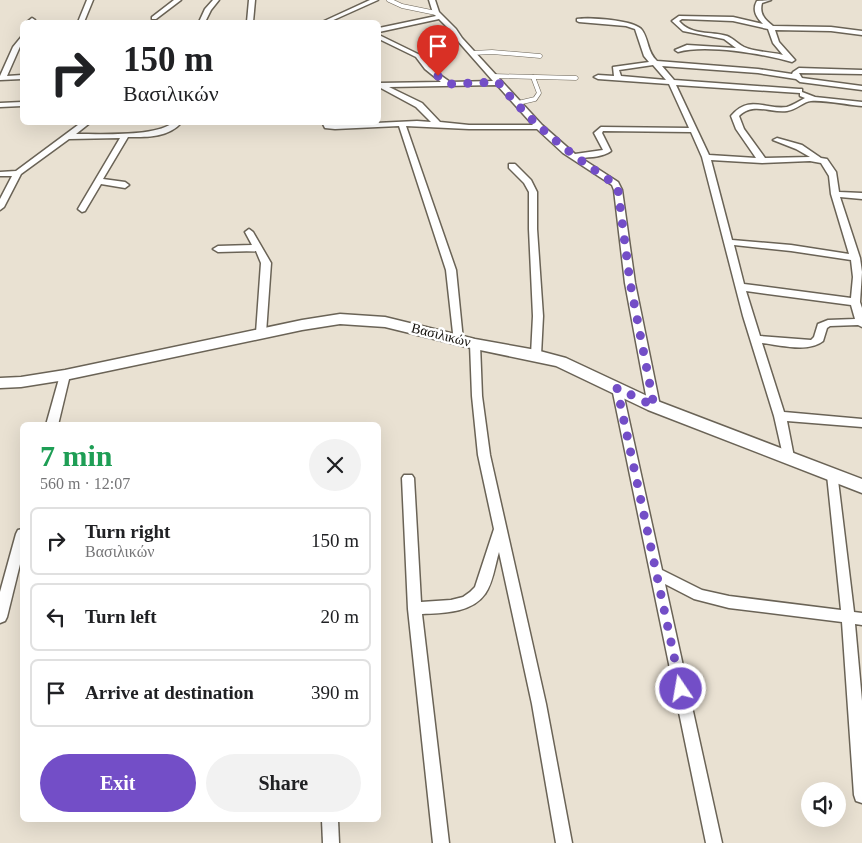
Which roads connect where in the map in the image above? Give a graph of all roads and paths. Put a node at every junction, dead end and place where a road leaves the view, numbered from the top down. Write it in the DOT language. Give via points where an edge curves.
graph roads {
  1 [pos="90,0"];
  2 [pos="178,0"];
  3 [pos="216,0"];
  4 [pos="252,0"];
  5 [pos="375,0"];
  6 [pos="389,0"];
  7 [pos="432,0"];
  8 [pos="768,0"];
  9 [pos="438,15"];
  10 [pos="154,18"];
  11 [pos="82,20"];
  12 [pos="203,20"];
  13 [pos="250,20"];
  14 [pos="330,20"];
  15 [pos="579,20"];
  16 [pos="771,28"];
  17 [pos="381,29"];
  18 [pos="862,33"];
  19 [pos="381,38"];
  20 [pos="20,41"];
  21 [pos="678,50"];
  22 [pos="743,50"];
  23 [pos="472,53"];
  24 [pos="540,56"];
  25 [pos="792,60"];
  26 [pos="654,63"];
  27 [pos="862,72"];
  28 [pos="533,76"];
  29 [pos="797,76"];
  30 [pos="2,77"];
  31 [pos="20,77"];
  32 [pos="494,77"];
  33 [pos="598,77"];
  34 [pos="576,78"];
  35 [pos="618,78"];
  36 [pos="672,81"];
  37 [pos="479,83"];
  38 [pos="381,84"];
  39 [pos="449,84"];
  40 [pos="381,85"];
  41 [pos="862,88"];
  42 [pos="799,91"];
  43 [pos="809,98"];
  44 [pos="518,103"];
  45 [pos="0,104"];
  46 [pos="20,104"];
  47 [pos="862,104"];
  48 [pos="402,124"];
  49 [pos="84,125"];
  50 [pos="176,125"];
  51 [pos="327,125"];
  52 [pos="380,125"];
  53 [pos="381,125"];
  54 [pos="438,125"];
  55 [pos="539,127"];
  56 [pos="694,130"];
  57 [pos="125,135"];
  58 [pos="66,137"];
  59 [pos="777,140"];
  60 [pos="574,156"];
  61 [pos="706,157"];
  62 [pos="818,159"];
  63 [pos="762,161"];
  64 [pos="512,166"];
  65 [pos="18,173"];
  66 [pos="0,174"];
  67 [pos="99,181"];
  68 [pos="125,185"];
  69 [pos="835,194"];
  70 [pos="862,196"];
  71 [pos="0,206"];
  72 [pos="82,209"];
  73 [pos="249,232"];
  74 [pos="730,242"];
  75 [pos="258,248"];
  76 [pos="218,249"];
  77 [pos="855,258"];
  78 [pos="741,287"];
  79 [pos="854,302"];
  80 [pos="861,323"];
  81 [pos="261,333"];
  82 [pos="755,339"];
  83 [pos="458,340"];
  84 [pos="475,344"];
  85 [pos="536,355"];
  86 [pos="65,375"];
  87 [pos="0,383"];
  88 [pos="617,388"];
  89 [pos="654,406"];
  90 [pos="780,416"];
  91 [pos="53,422"];
  92 [pos="862,423"];
  93 [pos="788,457"];
  94 [pos="833,474"];
  95 [pos="408,478"];
  96 [pos="862,486"];
  97 [pos="501,527"];
  98 [pos="20,542"];
  99 [pos="656,573"];
  100 [pos="415,609"];
  101 [pos="848,616"];
  102 [pos="0,617"];
  103 [pos="862,619"];
  104 [pos="862,795"];
  105 [pos="330,822"];
  106 [pos="331,843"];
  107 [pos="441,843"];
  108 [pos="564,843"];
  109 [pos="714,843"];
  1 -- 11 [label="street"];
  2 -- 10 [label="street"];
  3 -- 12 [label="street"];
  4 -- 13 [label="street"];
  5 -- 14 [label="street"];
  6 -- 9 [label="lane"];
  7 -- 9 [label="street"];
  8 -- 16 [label="street" via="760,2 758,9 761,19"];
  9 -- 17 [label="street"];
  9 -- 23 [label="street"];
  15 -- 26 [label="street" via="633,26 640,32 647,56"];
  16 -- 18 [label="street"];
  16 -- 22 [label="street" via="732,20 681,17 675,21 684,30 725,37"];
  16 -- 25 [label="street" via="776,43"];
  19 -- 39 [label="street" via="418,56 427,68"];
  20 -- 30 [label="street"];
  21 -- 22 [label="street" via="687,47"];
  22 -- 25 [label="street"];
  23 -- 24 [label="lane"];
  23 -- 32 [label="street"];
  25 -- 29 [label="street"];
  26 -- 29 [label="street"];
  26 -- 35 [label="street" via="615,68"];
  26 -- 36 [label="street"];
  27 -- 29 [label="street" via="811,70"];
  28 -- 32 [label="lane"];
  28 -- 34 [label="lane"];
  28 -- 44 [label="lane" via="539,93 535,99"];
  29 -- 41 [label="street"];
  29 -- 42 [label="street"];
  30 -- 31 [label="street"];
  32 -- 37 [label="street"];
  32 -- 37 [label="street"];
  32 -- 44 [label="street"];
  33 -- 35 [label="street"];
  35 -- 36 [label="street"];
  36 -- 42 [label="street"];
  36 -- 56 [label="street"];
  37 -- 39 [label="street"];
  38 -- 39 [label="street"];
  40 -- 54 [label="street" via="419,105"];
  42 -- 43 [label="street"];
  43 -- 47 [label="street"];
  43 -- 63 [label="street" via="787,109 744,107 735,116 743,136"];
  44 -- 55 [label="street"];
  45 -- 46 [label="street"];
  48 -- 53 [label="street"];
  48 -- 54 [label="street"];
  48 -- 83 [label="street" via="451,270"];
  49 -- 58 [label="street"];
  50 -- 57 [label="street" via="164,133"];
  51 -- 52 [label="street"];
  54 -- 55 [label="street"];
  55 -- 60 [label="street"];
  56 -- 60 [label="street" via="601,129 598,133 607,151"];
  56 -- 61 [label="street"];
  57 -- 58 [label="street"];
  57 -- 67 [label="street"];
  58 -- 65 [label="street"];
  59 -- 62 [label="street" via="795,144"];
  60 -- 89 [label="street" via="615,184 618,190 630,282"];
  61 -- 63 [label="street"];
  61 -- 74 [label="street"];
  62 -- 63 [label="street"];
  62 -- 69 [label="street" via="828,164"];
  64 -- 85 [label="street" via="533,192 538,316"];
  65 -- 66 [label="street"];
  65 -- 71 [label="street"];
  67 -- 68 [label="street"];
  67 -- 72 [label="street"];
  69 -- 70 [label="street"];
  69 -- 77 [label="street"];
  73 -- 75 [label="street"];
  74 -- 77 [label="street"];
  74 -- 78 [label="street"];
  75 -- 76 [label="street"];
  75 -- 81 [label="street" via="266,263"];
  77 -- 79 [label="street" via="858,277"];
  78 -- 79 [label="street"];
  78 -- 82 [label="street"];
  79 -- 80 [label="street"];
  80 -- 82 [label="street" via="828,323 822,326 819,339 814,343"];
  81 -- 83 [label="street, Βασιλικών" via="340,319 365,319"];
  81 -- 86 [label="street, Βασιλικών"];
  82 -- 90 [label="street"];
  83 -- 84 [label="street, Βασιλικών"];
  84 -- 85 [label="street, Βασιλικών"];
  84 -- 97 [label="street" via="484,455"];
  85 -- 88 [label="street, Βασιλικών" via="561,362"];
  86 -- 87 [label="street, Βασιλικών"];
  86 -- 91 [label="street"];
  88 -- 89 [label="street, Βασιλικών"];
  88 -- 99 [label="street"];
  89 -- 93 [label="street, Βασιλικών"];
  90 -- 92 [label="street"];
  90 -- 93 [label="street"];
  93 -- 94 [label="street, Βασιλικών"];
  94 -- 96 [label="street, Βασιλικών"];
  94 -- 101 [label="street"];
  95 -- 100 [label="street"];
  97 -- 100 [label="street" via="477,596 456,605"];
  97 -- 108 [label="street" via="539,704"];
  98 -- 102 [label="street"];
  99 -- 101 [label="street" via="698,594 729,602"];
  99 -- 109 [label="street"];
  100 -- 107 [label="street"];
  101 -- 103 [label="street"];
  101 -- 104 [label="street"];
  105 -- 106 [label="street"];
}
